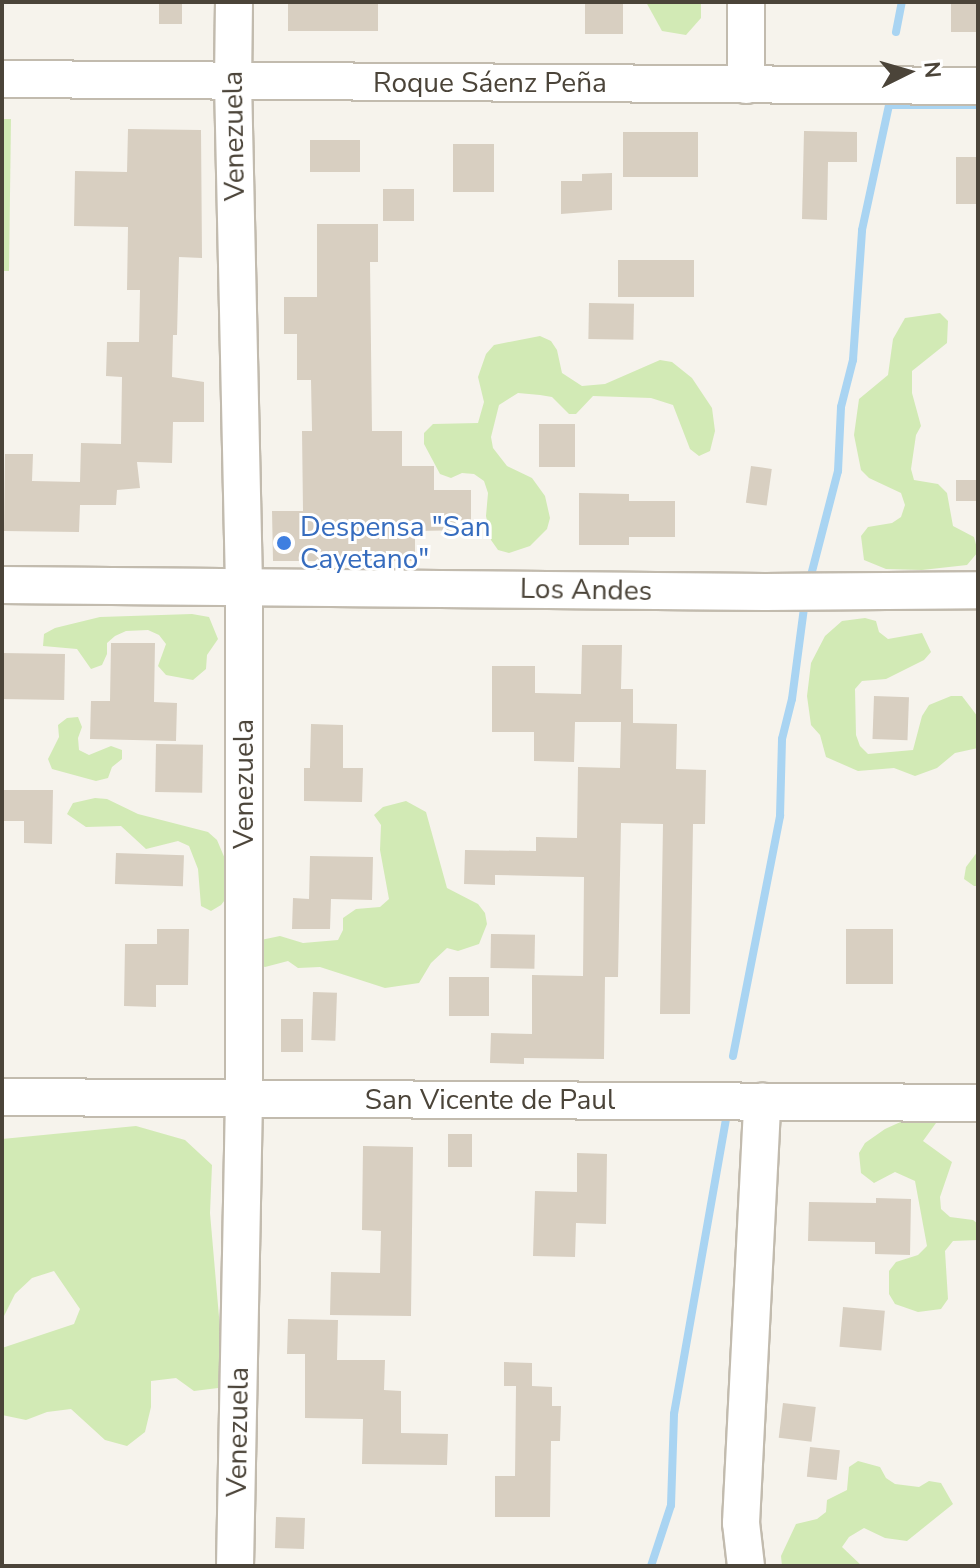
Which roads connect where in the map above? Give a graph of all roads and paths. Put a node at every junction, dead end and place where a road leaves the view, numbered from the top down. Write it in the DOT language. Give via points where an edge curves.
graph roads {
  1 [pos="234,2"];
  2 [pos="746,2"];
  3 [pos="2,79"];
  4 [pos="233,81"];
  5 [pos="746,85"];
  6 [pos="978,86"];
  7 [pos="2,585"];
  8 [pos="244,587"];
  9 [pos="978,590"];
  10 [pos="2,1097"];
  11 [pos="244,1098"];
  12 [pos="762,1102"];
  13 [pos="978,1103"];
  14 [pos="235,1566"];
  15 [pos="746,1566"];
  1 -- 4 [label="street, Venezuela"];
  2 -- 5 [label="street"];
  3 -- 4 [label="street, Roque Sáenz Peña"];
  4 -- 5 [label="street, Roque Sáenz Peña"];
  4 -- 8 [label="street, Venezuela"];
  5 -- 6 [label="street, Roque Sáenz Peña"];
  7 -- 8 [label="street, Los Andes"];
  8 -- 9 [label="street, Los Andes"];
  8 -- 11 [label="street, Venezuela"];
  10 -- 11 [label="street, San Vicente de Paul"];
  11 -- 12 [label="street, San Vicente de Paul"];
  11 -- 14 [label="street, Venezuela"];
  12 -- 13 [label="street, San Vicente de Paul"];
  12 -- 15 [label="street" via="741,1523"];
}
